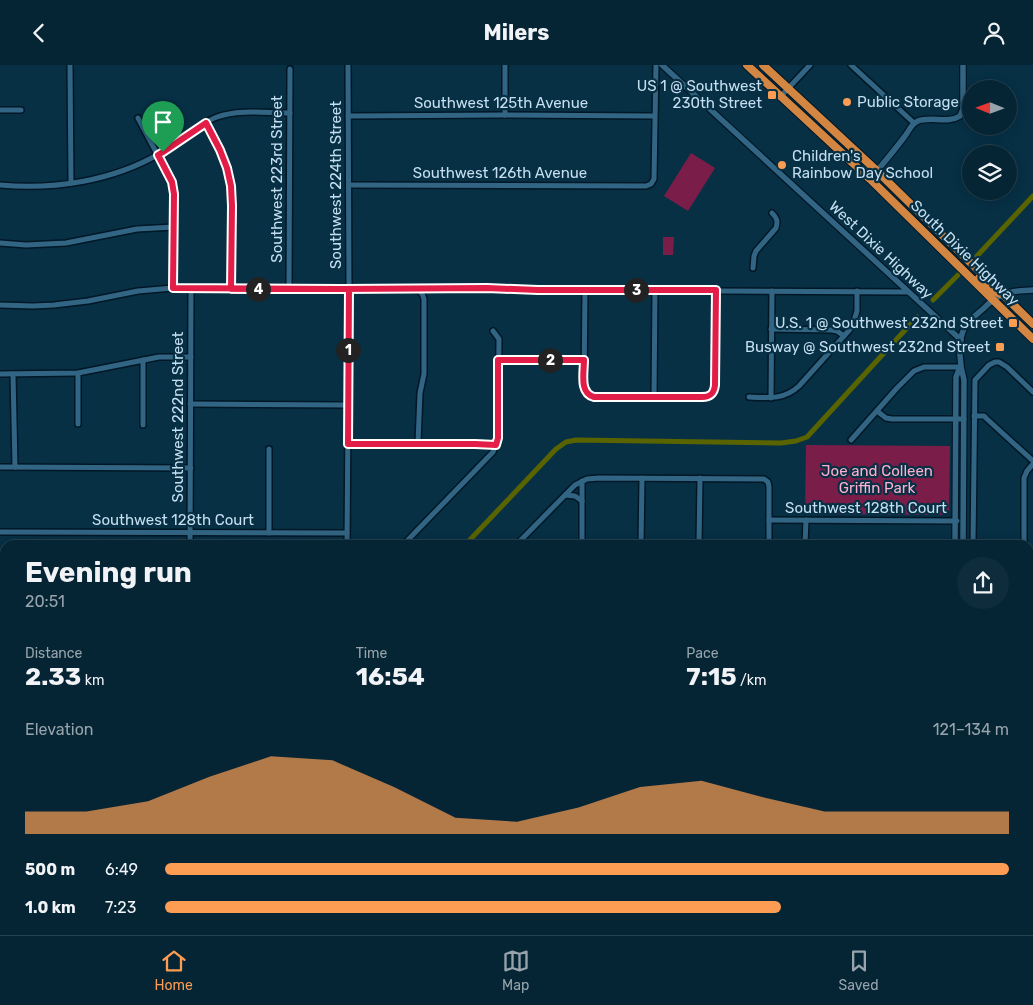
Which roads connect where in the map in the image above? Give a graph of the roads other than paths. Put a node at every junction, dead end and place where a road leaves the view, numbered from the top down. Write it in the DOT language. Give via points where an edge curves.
graph roads {
  1 [pos="70,65"];
  2 [pos="348,65"];
  3 [pos="505,65"];
  4 [pos="656,65"];
  5 [pos="662,65"];
  6 [pos="747,65"];
  7 [pos="763,65"];
  8 [pos="810,65"];
  9 [pos="851,65"];
  10 [pos="963,65"];
  11 [pos="290,69"];
  12 [pos="788,88"];
  13 [pos="781,96"];
  14 [pos="0,110"];
  15 [pos="21,110"];
  16 [pos="290,113"];
  17 [pos="505,115"];
  18 [pos="348,116"];
  19 [pos="654,116"];
  20 [pos="138,118"];
  21 [pos="206,123"];
  22 [pos="914,123"];
  23 [pos="158,155"];
  24 [pos="877,171"];
  25 [pos="870,179"];
  26 [pos="71,183"];
  27 [pos="0,185"];
  28 [pos="348,185"];
  29 [pos="772,213"];
  30 [pos="174,227"];
  31 [pos="0,243"];
  32 [pos="936,244"];
  33 [pos="753,268"];
  34 [pos="173,288"];
  35 [pos="412,288"];
  36 [pos="191,289"];
  37 [pos="231,289"];
  38 [pos="289,289"];
  39 [pos="349,289"];
  40 [pos="585,290"];
  41 [pos="655,290"];
  42 [pos="716,290"];
  43 [pos="1033,290"];
  44 [pos="772,291"];
  45 [pos="858,291"];
  46 [pos="908,292"];
  47 [pos="1003,294"];
  48 [pos="993,300"];
  49 [pos="0,305"];
  50 [pos="1033,324"];
  51 [pos="772,329"];
  52 [pos="493,331"];
  53 [pos="1033,331"];
  54 [pos="844,337"];
  55 [pos="1033,339"];
  56 [pos="961,340"];
  57 [pos="191,357"];
  58 [pos="143,360"];
  59 [pos="498,360"];
  60 [pos="584,360"];
  61 [pos="960,367"];
  62 [pos="78,373"];
  63 [pos="0,374"];
  64 [pos="13,374"];
  65 [pos="1033,391"];
  66 [pos="749,397"];
  67 [pos="654,398"];
  68 [pos="771,398"];
  69 [pos="190,404"];
  70 [pos="348,405"];
  71 [pos="877,411"];
  72 [pos="974,416"];
  73 [pos="956,419"];
  74 [pos="964,419"];
  75 [pos="78,425"];
  76 [pos="143,425"];
  77 [pos="851,440"];
  78 [pos="418,443"];
  79 [pos="348,444"];
  80 [pos="496,445"];
  81 [pos="268,449"];
  82 [pos="1033,462"];
  83 [pos="0,467"];
  84 [pos="15,467"];
  85 [pos="191,468"];
  86 [pos="642,478"];
  87 [pos="700,478"];
  88 [pos="582,481"];
  89 [pos="565,495"];
  90 [pos="582,501"];
  91 [pos="769,520"];
  92 [pos="806,520"];
  93 [pos="955,521"];
  94 [pos="963,521"];
  95 [pos="0,532"];
  96 [pos="190,533"];
  97 [pos="269,533"];
  98 [pos="347,533"];
  99 [pos="190,540"];
  100 [pos="347,540"];
  101 [pos="408,540"];
  102 [pos="522,540"];
  103 [pos="582,540"];
  104 [pos="641,540"];
  105 [pos="699,540"];
  106 [pos="769,540"];
  107 [pos="806,540"];
  108 [pos="955,540"];
  109 [pos="963,540"];
  110 [pos="973,540"];
  111 [pos="1024,540"];
  1 -- 26 [label="street"];
  2 -- 18 [label="street, Southwest 224th Street"];
  3 -- 17 [label="street"];
  4 -- 19 [label="street"];
  5 -- 46 [label="street, West Dixie Highway"];
  6 -- 13 [label="highway, South Dixie Highway"];
  7 -- 12 [label="highway, South Dixie Highway"];
  8 -- 12 [label="street"];
  9 -- 22 [label="street"];
  10 -- 22 [label="street" via="963,109 960,116 951,120 926,119"];
  11 -- 16 [label="street, Southwest 223rd Street"];
  12 -- 13 [label="street"];
  12 -- 24 [label="highway, South Dixie Highway"];
  13 -- 25 [label="highway, South Dixie Highway"];
  14 -- 15 [label="street"];
  16 -- 21 [label="street" via="234,113"];
  16 -- 38 [label="street, Southwest 223rd Street"];
  17 -- 18 [label="street, Southwest 125th Avenue"];
  17 -- 19 [label="street, Southwest 125th Avenue"];
  18 -- 28 [label="street, Southwest 224th Street"];
  19 -- 28 [label="street, Southwest 126th Avenue" via="654,179 646,186"];
  20 -- 23 [label="street"];
  21 -- 23 [label="street"];
  21 -- 37 [label="street" via="220,150 231,186"];
  22 -- 24 [label="street"];
  23 -- 26 [label="street" via="128,169"];
  23 -- 30 [label="street" via="172,182"];
  24 -- 25 [label="street"];
  24 -- 47 [label="highway, South Dixie Highway"];
  25 -- 32 [label="highway, South Dixie Highway"];
  26 -- 27 [label="street" via="31,187"];
  28 -- 39 [label="street, Southwest 224th Street"];
  29 -- 33 [label="street" via="777,220 776,228 756,251"];
  30 -- 31 [label="street" via="137,229 66,243"];
  30 -- 34 [label="street"];
  32 -- 47 [label="highway" via="950,249 996,294"];
  32 -- 48 [label="highway, South Dixie Highway"];
  34 -- 36 [label="street"];
  34 -- 49 [label="street" via="54,305"];
  35 -- 39 [label="street"];
  35 -- 40 [label="street"];
  35 -- 78 [label="street" via="419,290 424,299 424,375"];
  36 -- 37 [label="street"];
  36 -- 57 [label="street, Southwest 222nd Street"];
  37 -- 38 [label="street"];
  38 -- 39 [label="street"];
  39 -- 70 [label="street, Southwest 224th Street"];
  40 -- 41 [label="street"];
  40 -- 60 [label="street"];
  41 -- 42 [label="street"];
  41 -- 67 [label="street"];
  42 -- 44 [label="street"];
  42 -- 67 [label="street" via="713,393 702,397"];
  43 -- 47 [label="street"];
  44 -- 45 [label="street"];
  44 -- 51 [label="street"];
  45 -- 46 [label="street"];
  45 -- 54 [label="street" via="856,318"];
  46 -- 56 [label="street, West Dixie Highway"];
  47 -- 48 [label="street"];
  47 -- 50 [label="highway, South Dixie Highway"];
  48 -- 53 [label="highway" via="999,299"];
  48 -- 55 [label="highway, South Dixie Highway"];
  48 -- 56 [label="street" via="966,326"];
  51 -- 54 [label="street" via="832,330"];
  51 -- 68 [label="street"];
  52 -- 59 [label="street" via="498,339"];
  54 -- 68 [label="street" via="795,391"];
  56 -- 61 [label="street"];
  57 -- 58 [label="street"];
  57 -- 69 [label="street, Southwest 222nd Street"];
  58 -- 62 [label="street"];
  58 -- 76 [label="street"];
  59 -- 60 [label="street"];
  59 -- 80 [label="street"];
  60 -- 67 [label="street" via="584,387 589,396"];
  61 -- 71 [label="street" via="915,370"];
  61 -- 73 [label="street" via="956,377"];
  61 -- 74 [label="street" via="964,379"];
  62 -- 64 [label="street"];
  62 -- 75 [label="street"];
  63 -- 64 [label="street"];
  64 -- 84 [label="street"];
  65 -- 72 [label="street" via="1003,364 995,362 975,380"];
  66 -- 68 [label="street"];
  69 -- 70 [label="street"];
  69 -- 85 [label="street, Southwest 222nd Street"];
  70 -- 79 [label="street, Southwest 224th Street"];
  71 -- 73 [label="street" via="886,418"];
  71 -- 77 [label="street"];
  72 -- 82 [label="street" via="988,419"];
  72 -- 110 [label="street"];
  73 -- 74 [label="street"];
  73 -- 93 [label="street"];
  74 -- 94 [label="street"];
  78 -- 79 [label="street"];
  78 -- 80 [label="street"];
  79 -- 98 [label="street, Southwest 224th Street"];
  80 -- 101 [label="street"];
  81 -- 97 [label="street"];
  82 -- 111 [label="street" via="1024,478"];
  83 -- 84 [label="street"];
  84 -- 85 [label="street"];
  85 -- 96 [label="street, Southwest 222nd Street"];
  86 -- 87 [label="street"];
  86 -- 88 [label="street"];
  86 -- 104 [label="street"];
  87 -- 91 [label="street" via="764,479 769,487"];
  87 -- 105 [label="street"];
  88 -- 89 [label="street"];
  88 -- 90 [label="street"];
  89 -- 90 [label="street"];
  89 -- 102 [label="street"];
  90 -- 103 [label="street"];
  91 -- 92 [label="street, Southwest 128th Court"];
  91 -- 106 [label="street"];
  92 -- 93 [label="street, Southwest 128th Court"];
  92 -- 107 [label="street"];
  93 -- 94 [label="street, Southwest 128th Court"];
  93 -- 108 [label="street"];
  94 -- 109 [label="street"];
  95 -- 96 [label="street, Southwest 128th Court"];
  96 -- 97 [label="street, Southwest 128th Court"];
  96 -- 99 [label="street, Southwest 222nd Street"];
  97 -- 98 [label="street, Southwest 128th Court"];
  98 -- 100 [label="street, Southwest 224th Street"];
}
